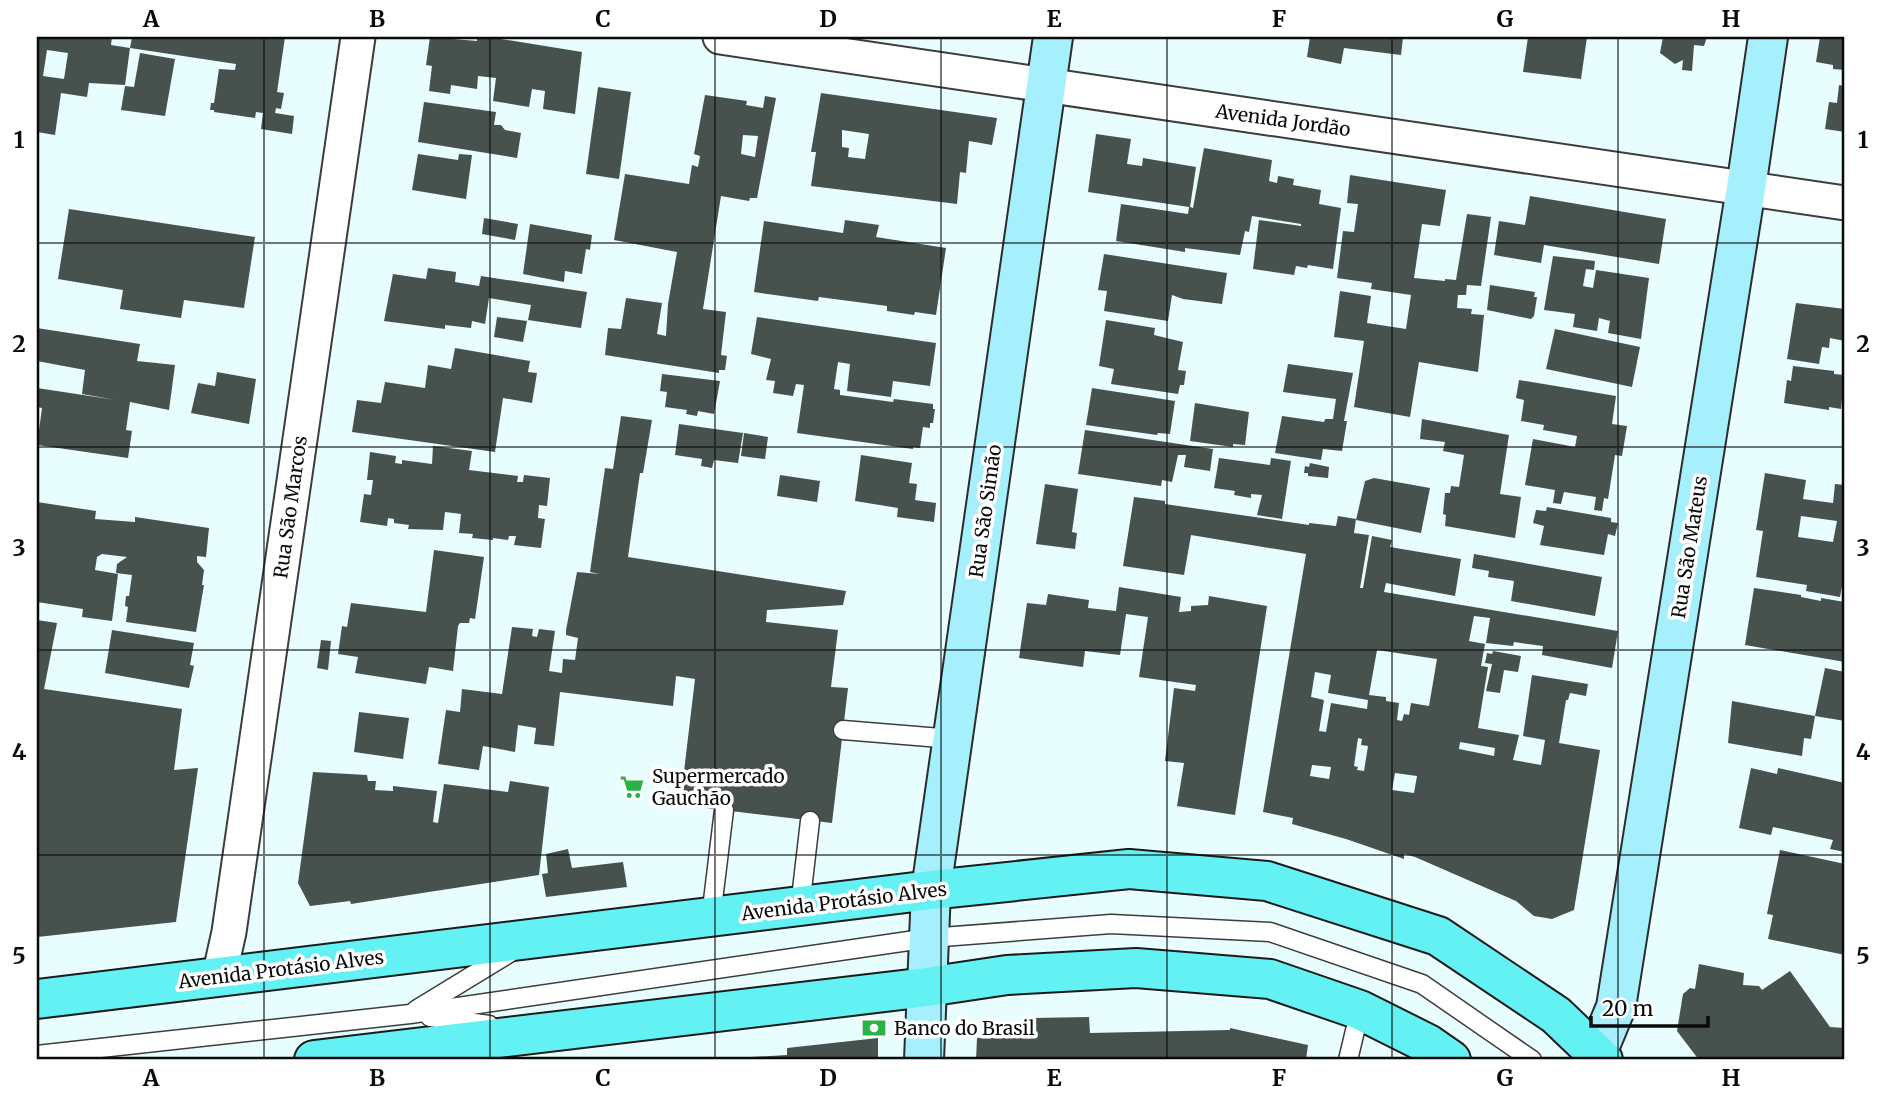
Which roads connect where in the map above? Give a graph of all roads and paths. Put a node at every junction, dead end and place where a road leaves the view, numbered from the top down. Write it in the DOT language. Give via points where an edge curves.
graph roads {
  1 [pos="358,37"];
  2 [pos="720,37"];
  3 [pos="1053,37"];
  4 [pos="1768,37"];
  5 [pos="1045,85"];
  6 [pos="1746,188"];
  7 [pos="1845,203"];
  8 [pos="843,730"];
  9 [pos="953,739"];
  10 [pos="724,810"];
  11 [pos="810,821"];
  12 [pos="931,890"];
  13 [pos="800,906"];
  14 [pos="710,917"];
  15 [pos="929,938"];
  16 [pos="532,939"];
  17 [pos="219,977"];
  18 [pos="927,987"];
  19 [pos="37,999"];
  20 [pos="1360,1010"];
  21 [pos="410,1014"];
  22 [pos="543,1032"];
  23 [pos="37,1055"];
  24 [pos="1598,1058"];
  25 [pos="314,1060"];
  26 [pos="925,1060"];
  27 [pos="1348,1060"];
  28 [pos="1451,1060"];
  29 [pos="1532,1060"];
  1 -- 17 [label="street, Rua São Marcos"];
  2 -- 5 [label="street, Avenida Jordão"];
  3 -- 5 [label="street, Rua São Simão"];
  4 -- 6 [label="street, Rua São Mateus"];
  5 -- 6 [label="street, Avenida Jordão"];
  5 -- 9 [label="street, Rua São Simão"];
  6 -- 7 [label="street, Avenida Jordão"];
  6 -- 24 [label="street, Rua São Mateus" via="1616,1007"];
  8 -- 9 [label="lane"];
  9 -- 12 [label="street, Rua São Simão"];
  10 -- 14 [label="lane"];
  11 -- 13 [label="lane"];
  12 -- 13 [label="main road, Avenida Protásio Alves"];
  12 -- 15 [label="street, Rua São Simão"];
  12 -- 24 [label="main road, Avenida Protásio Alves" via="1129,869 1267,881 1438,936 1556,1015"];
  13 -- 14 [label="main road, Avenida Protásio Alves"];
  14 -- 16 [label="main road, Avenida Protásio Alves"];
  15 -- 18 [label="street, Rua São Simão"];
  15 -- 21 [label="lane"];
  15 -- 29 [label="lane" via="1111,924 1269,932 1422,984"];
  16 -- 17 [label="main road, Avenida Protásio Alves"];
  16 -- 21 [label="lane"];
  17 -- 19 [label="main road, Avenida Protásio Alves"];
  18 -- 20 [label="main road" via="1007,975 1136,968 1270,979"];
  18 -- 22 [label="main road"];
  18 -- 26 [label="street, Rua São Simão"];
  20 -- 27 [label="lane"];
  20 -- 28 [label="main road"];
  21 -- 22 [label="lane"];
  21 -- 23 [label="lane"];
  22 -- 25 [label="main road"];
}
